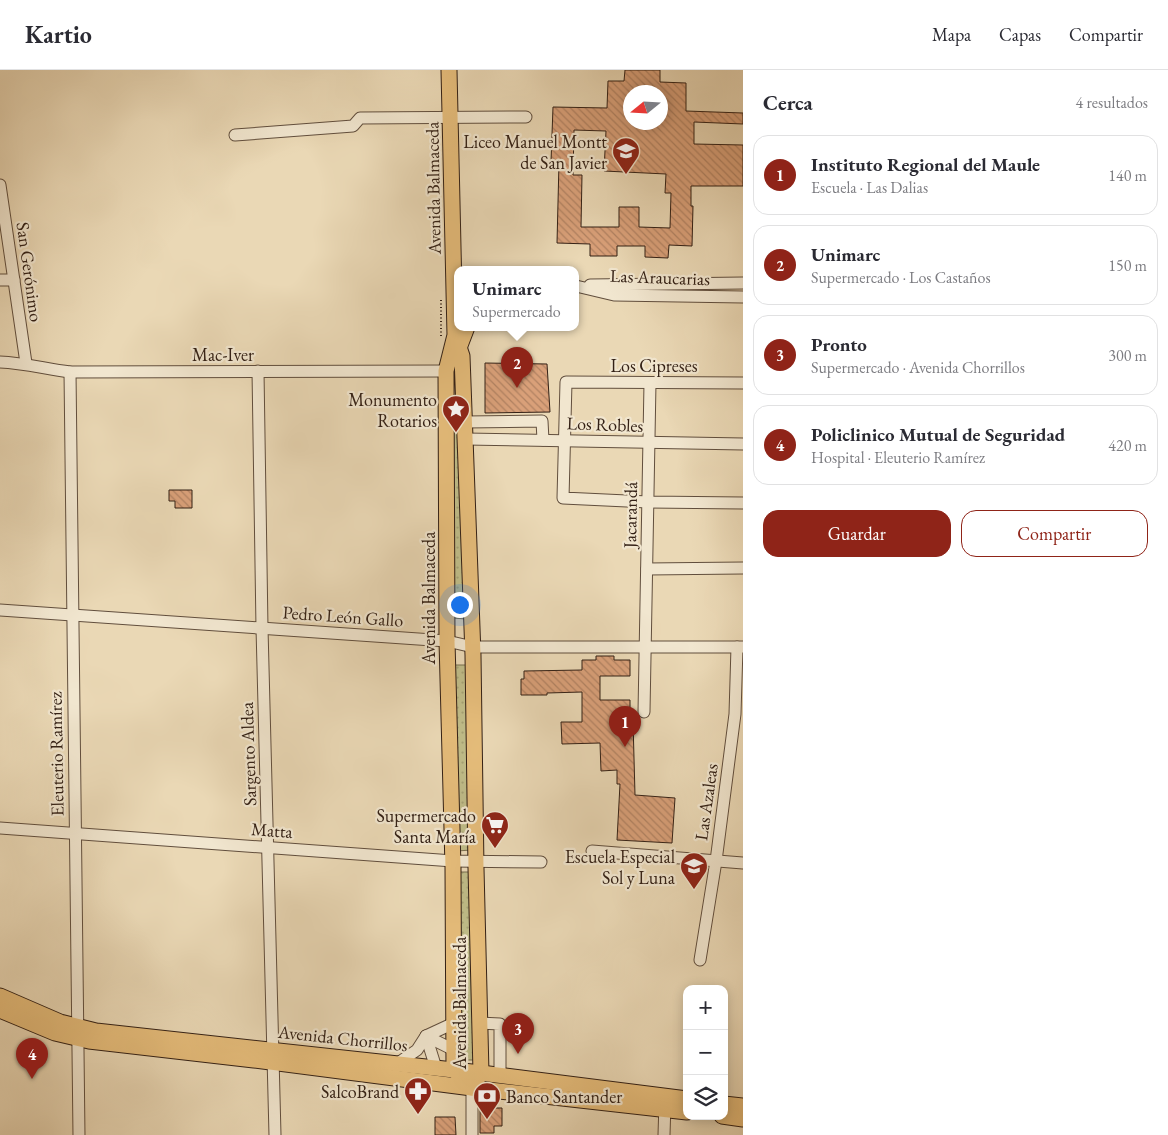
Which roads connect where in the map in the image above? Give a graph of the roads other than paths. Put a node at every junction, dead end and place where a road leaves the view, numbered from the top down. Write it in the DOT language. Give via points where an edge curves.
graph roads {
  1 [pos="449,70"];
  2 [pos="450,117"];
  3 [pos="526,117"];
  4 [pos="235,134"];
  5 [pos="0,186"];
  6 [pos="2,209"];
  7 [pos="455,266"];
  8 [pos="0,280"];
  9 [pos="14,280"];
  10 [pos="743,283"];
  11 [pos="579,285"];
  12 [pos="579,286"];
  13 [pos="743,297"];
  14 [pos="461,336"];
  15 [pos="0,362"];
  16 [pos="26,363"];
  17 [pos="258,371"];
  18 [pos="446,371"];
  19 [pos="70,372"];
  20 [pos="650,383"];
  21 [pos="743,383"];
  22 [pos="465,422"];
  23 [pos="466,439"];
  24 [pos="543,440"];
  25 [pos="564,440"];
  26 [pos="649,443"];
  27 [pos="743,444"];
  28 [pos="648,502"];
  29 [pos="743,503"];
  30 [pos="743,568"];
  31 [pos="646,569"];
  32 [pos="0,610"];
  33 [pos="72,615"];
  34 [pos="262,628"];
  35 [pos="446,641"];
  36 [pos="473,647"];
  37 [pos="645,647"];
  38 [pos="740,647"];
  39 [pos="644,712"];
  40 [pos="0,828"];
  41 [pos="75,833"];
  42 [pos="268,847"];
  43 [pos="592,851"];
  44 [pos="453,861"];
  45 [pos="475,861"];
  46 [pos="716,861"];
  47 [pos="541,862"];
  48 [pos="743,863"];
  49 [pos="700,960"];
  50 [pos="0,996"];
  51 [pos="0,1010"];
  52 [pos="454,1023"];
  53 [pos="479,1023"];
  54 [pos="76,1032"];
  55 [pos="426,1036"];
  56 [pos="454,1050"];
  57 [pos="274,1056"];
  58 [pos="398,1063"];
  59 [pos="436,1068"];
  60 [pos="454,1070"];
  61 [pos="481,1073"];
  62 [pos="500,1075"];
  63 [pos="472,1088"];
  64 [pos="683,1100"];
  65 [pos="665,1103"];
  66 [pos="728,1104"];
  67 [pos="743,1106"];
  68 [pos="683,1110"];
  69 [pos="728,1117"];
  70 [pos="743,1119"];
  71 [pos="79,1135"];
  72 [pos="276,1135"];
  73 [pos="472,1135"];
  74 [pos="664,1135"];
  1 -- 2 [label="main road, Avenida Balmaceda"];
  2 -- 3 [label="street"];
  2 -- 4 [label="street" via="360,118 353,126"];
  2 -- 7 [label="main road, Avenida Balmaceda"];
  5 -- 6 [label="street, San Gerónimo"];
  6 -- 9 [label="street, San Gerónimo"];
  8 -- 9 [label="street"];
  9 -- 16 [label="street, San Gerónimo"];
  10 -- 11 [label="street, Las Araucarias"];
  12 -- 13 [label="street, Las Araucarias" via="614,295"];
  14 -- 18 [label="main road, Avenida Balmaceda"];
  14 -- 22 [label="main road, Avenida Balmaceda"];
  15 -- 16 [label="street, Mac-Iver"];
  16 -- 19 [label="street, Mac-Iver"];
  17 -- 18 [label="street, Mac-Iver"];
  17 -- 19 [label="street, Mac-Iver"];
  17 -- 34 [label="street, Sargento Aldea"];
  18 -- 35 [label="main road, Avenida Balmaceda"];
  19 -- 33 [label="street, Eleuterio Ramírez"];
  20 -- 21 [label="street, Los Cipreses"];
  20 -- 25 [label="street, Los Cipreses" via="566,382"];
  20 -- 26 [label="street, Jacarandá"];
  22 -- 23 [label="main road, Avenida Balmaceda"];
  22 -- 24 [label="street" via="542,421"];
  23 -- 24 [label="street, Los Robles"];
  23 -- 36 [label="main road, Avenida Balmaceda"];
  24 -- 25 [label="street, Los Robles"];
  25 -- 26 [label="street, Los Robles"];
  25 -- 28 [label="street" via="563,498"];
  26 -- 27 [label="street, Los Robles"];
  26 -- 28 [label="street, Jacarandá"];
  28 -- 29 [label="street"];
  28 -- 31 [label="street, Jacarandá"];
  30 -- 31 [label="street"];
  31 -- 37 [label="street, Jacarandá"];
  32 -- 33 [label="street, Pedro León Gallo"];
  33 -- 34 [label="street, Pedro León Gallo"];
  33 -- 41 [label="street, Eleuterio Ramírez"];
  34 -- 35 [label="street, Pedro León Gallo"];
  34 -- 42 [label="street, Sargento Aldea"];
  35 -- 36 [label="street, Pedro León Gallo"];
  35 -- 44 [label="main road, Avenida Balmaceda"];
  36 -- 37 [label="street, Pedro León Gallo"];
  36 -- 45 [label="main road, Avenida Balmaceda"];
  37 -- 38 [label="street, Pedro León Gallo"];
  37 -- 39 [label="street, Jacarandá"];
  38 -- 46 [label="street, Las Azaleas"];
  40 -- 41 [label="street, Matta"];
  41 -- 42 [label="street, Matta"];
  41 -- 54 [label="street, Eleuterio Ramírez"];
  42 -- 44 [label="street, Matta"];
  42 -- 57 [label="street, Sargento Aldea"];
  43 -- 46 [label="street"];
  44 -- 45 [label="street, Matta"];
  44 -- 52 [label="main road, Avenida Balmaceda"];
  45 -- 47 [label="street, Matta"];
  45 -- 53 [label="main road, Avenida Balmaceda"];
  46 -- 48 [label="street"];
  46 -- 49 [label="street, Las Azaleas"];
  50 -- 54 [label="main road, Avenida Chorrillos"];
  51 -- 54 [label="main road, Avenida Chorrillos" via="50,1031"];
  52 -- 53 [label="main road"];
  52 -- 55 [label="street"];
  52 -- 56 [label="main road, Avenida Balmaceda"];
  53 -- 61 [label="main road, Avenida Balmaceda"];
  53 -- 62 [label="street" via="500,1024"];
  54 -- 57 [label="main road, Avenida Chorrillos" via="101,1043"];
  54 -- 71 [label="street, Eleuterio Ramírez"];
  55 -- 56 [label="street"];
  55 -- 58 [label="street" via="417,1050"];
  55 -- 59 [label="street"];
  56 -- 60 [label="main road, Avenida Balmaceda"];
  57 -- 58 [label="main road, Avenida Chorrillos"];
  57 -- 63 [label="main road, Avenida Chorrillos"];
  57 -- 72 [label="street, Sargento Aldea"];
  58 -- 59 [label="main road, Avenida Chorrillos"];
  59 -- 60 [label="main road, Avenida Chorrillos"];
  60 -- 61 [label="main road, Avenida Chorrillos"];
  60 -- 63 [label="main road, Avenida Balmaceda"];
  61 -- 62 [label="main road, Avenida Chorrillos"];
  61 -- 63 [label="main road, Avenida Balmaceda"];
  62 -- 65 [label="main road, Avenida Chorrillos"];
  63 -- 65 [label="main road, Avenida Chorrillos"];
  63 -- 73 [label="street"];
  64 -- 65 [label="main road, Avenida Chorrillos"];
  65 -- 68 [label="main road, Avenida Chorrillos"];
  65 -- 74 [label="street"];
  66 -- 67 [label="main road"];
  69 -- 70 [label="main road"];
}
